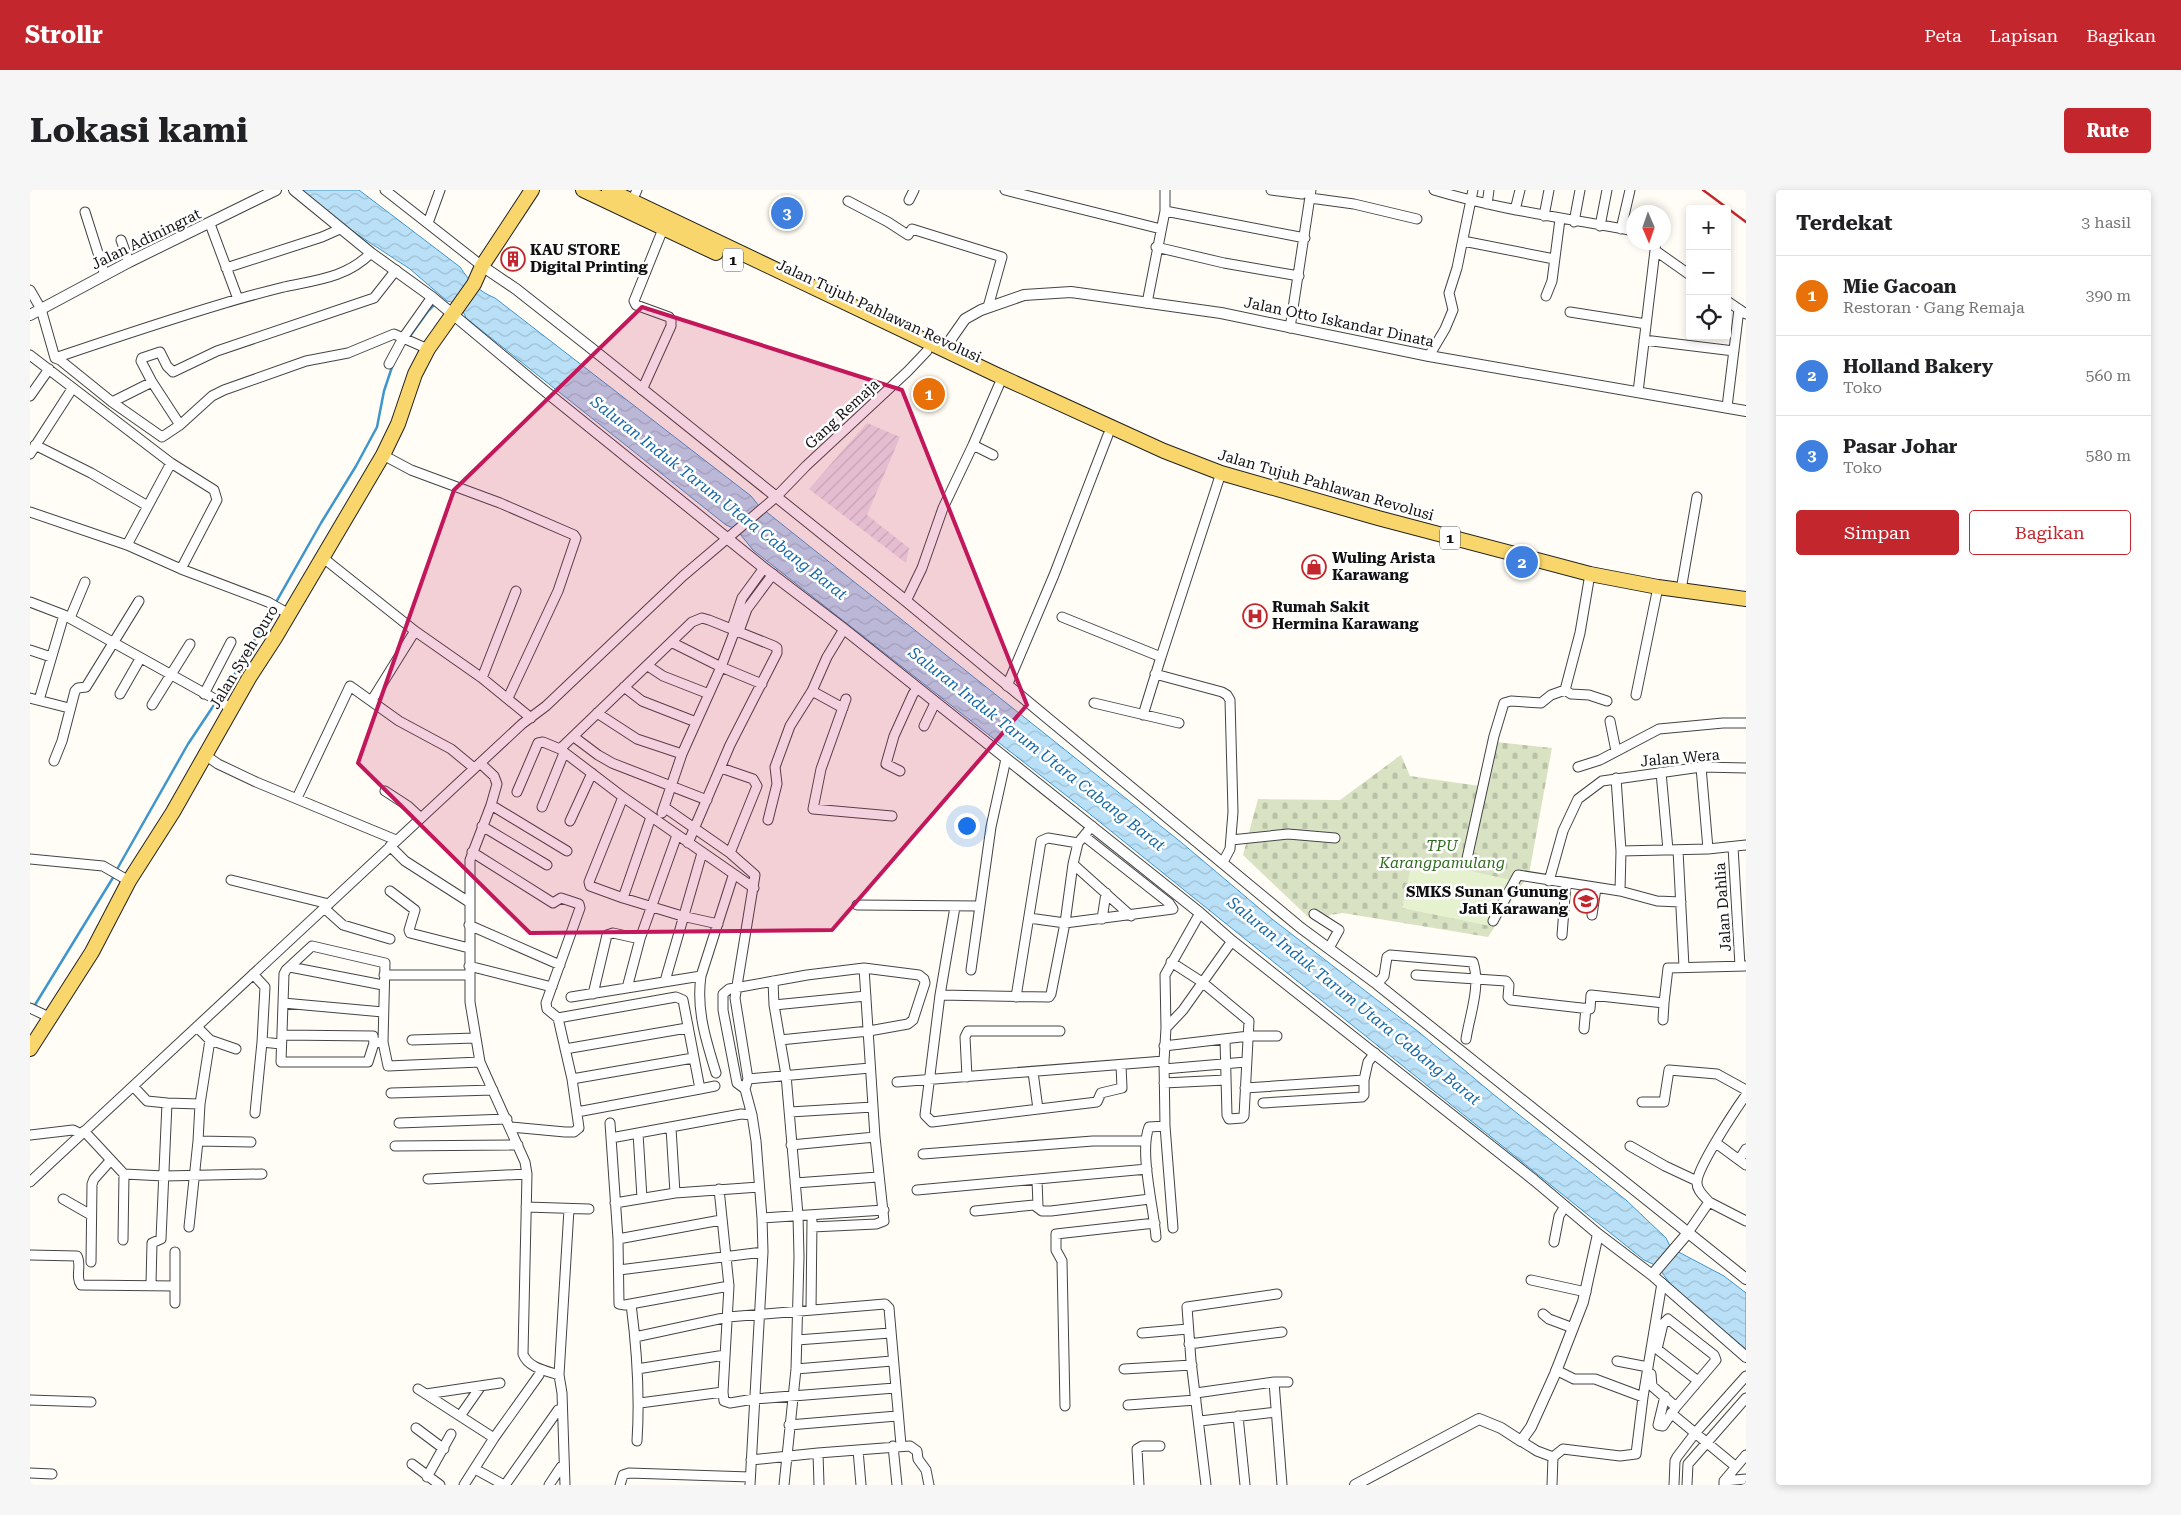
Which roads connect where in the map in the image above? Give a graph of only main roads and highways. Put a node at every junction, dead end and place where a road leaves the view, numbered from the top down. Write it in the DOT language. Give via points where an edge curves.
graph roads {
  1 [pos="532,190"];
  2 [pos="542,190"];
  3 [pos="583,190"];
  4 [pos="609,190"];
  5 [pos="634,196"];
  6 [pos="481,275"];
  7 [pos="1164,451"];
  8 [pos="1746,599"];
  9 [pos="30,1049"];
  1 -- 6 [label="main road, Jalan Syeh Quro"];
  2 -- 6 [label="main road, Jalan Syeh Quro"];
  3 -- 7 [label="main road, Jalan Tujuh Pahlawan Revolusi / 1" via="1108,435 1145,450"];
  4 -- 5 [label="main road, Jalan Tujuh Pahlawan Revolusi / 1"];
  5 -- 7 [label="main road, Jalan Tujuh Pahlawan Revolusi / 1" via="944,349"];
  6 -- 9 [label="main road, Jalan Syeh Quro" via="428,349 383,455 286,612 173,812 125,879 92,952 44,1015"];
  7 -- 8 [label="main road, Jalan Tujuh Pahlawan Revolusi / 1" via="1221,472 1378,518 1590,574"];
}
